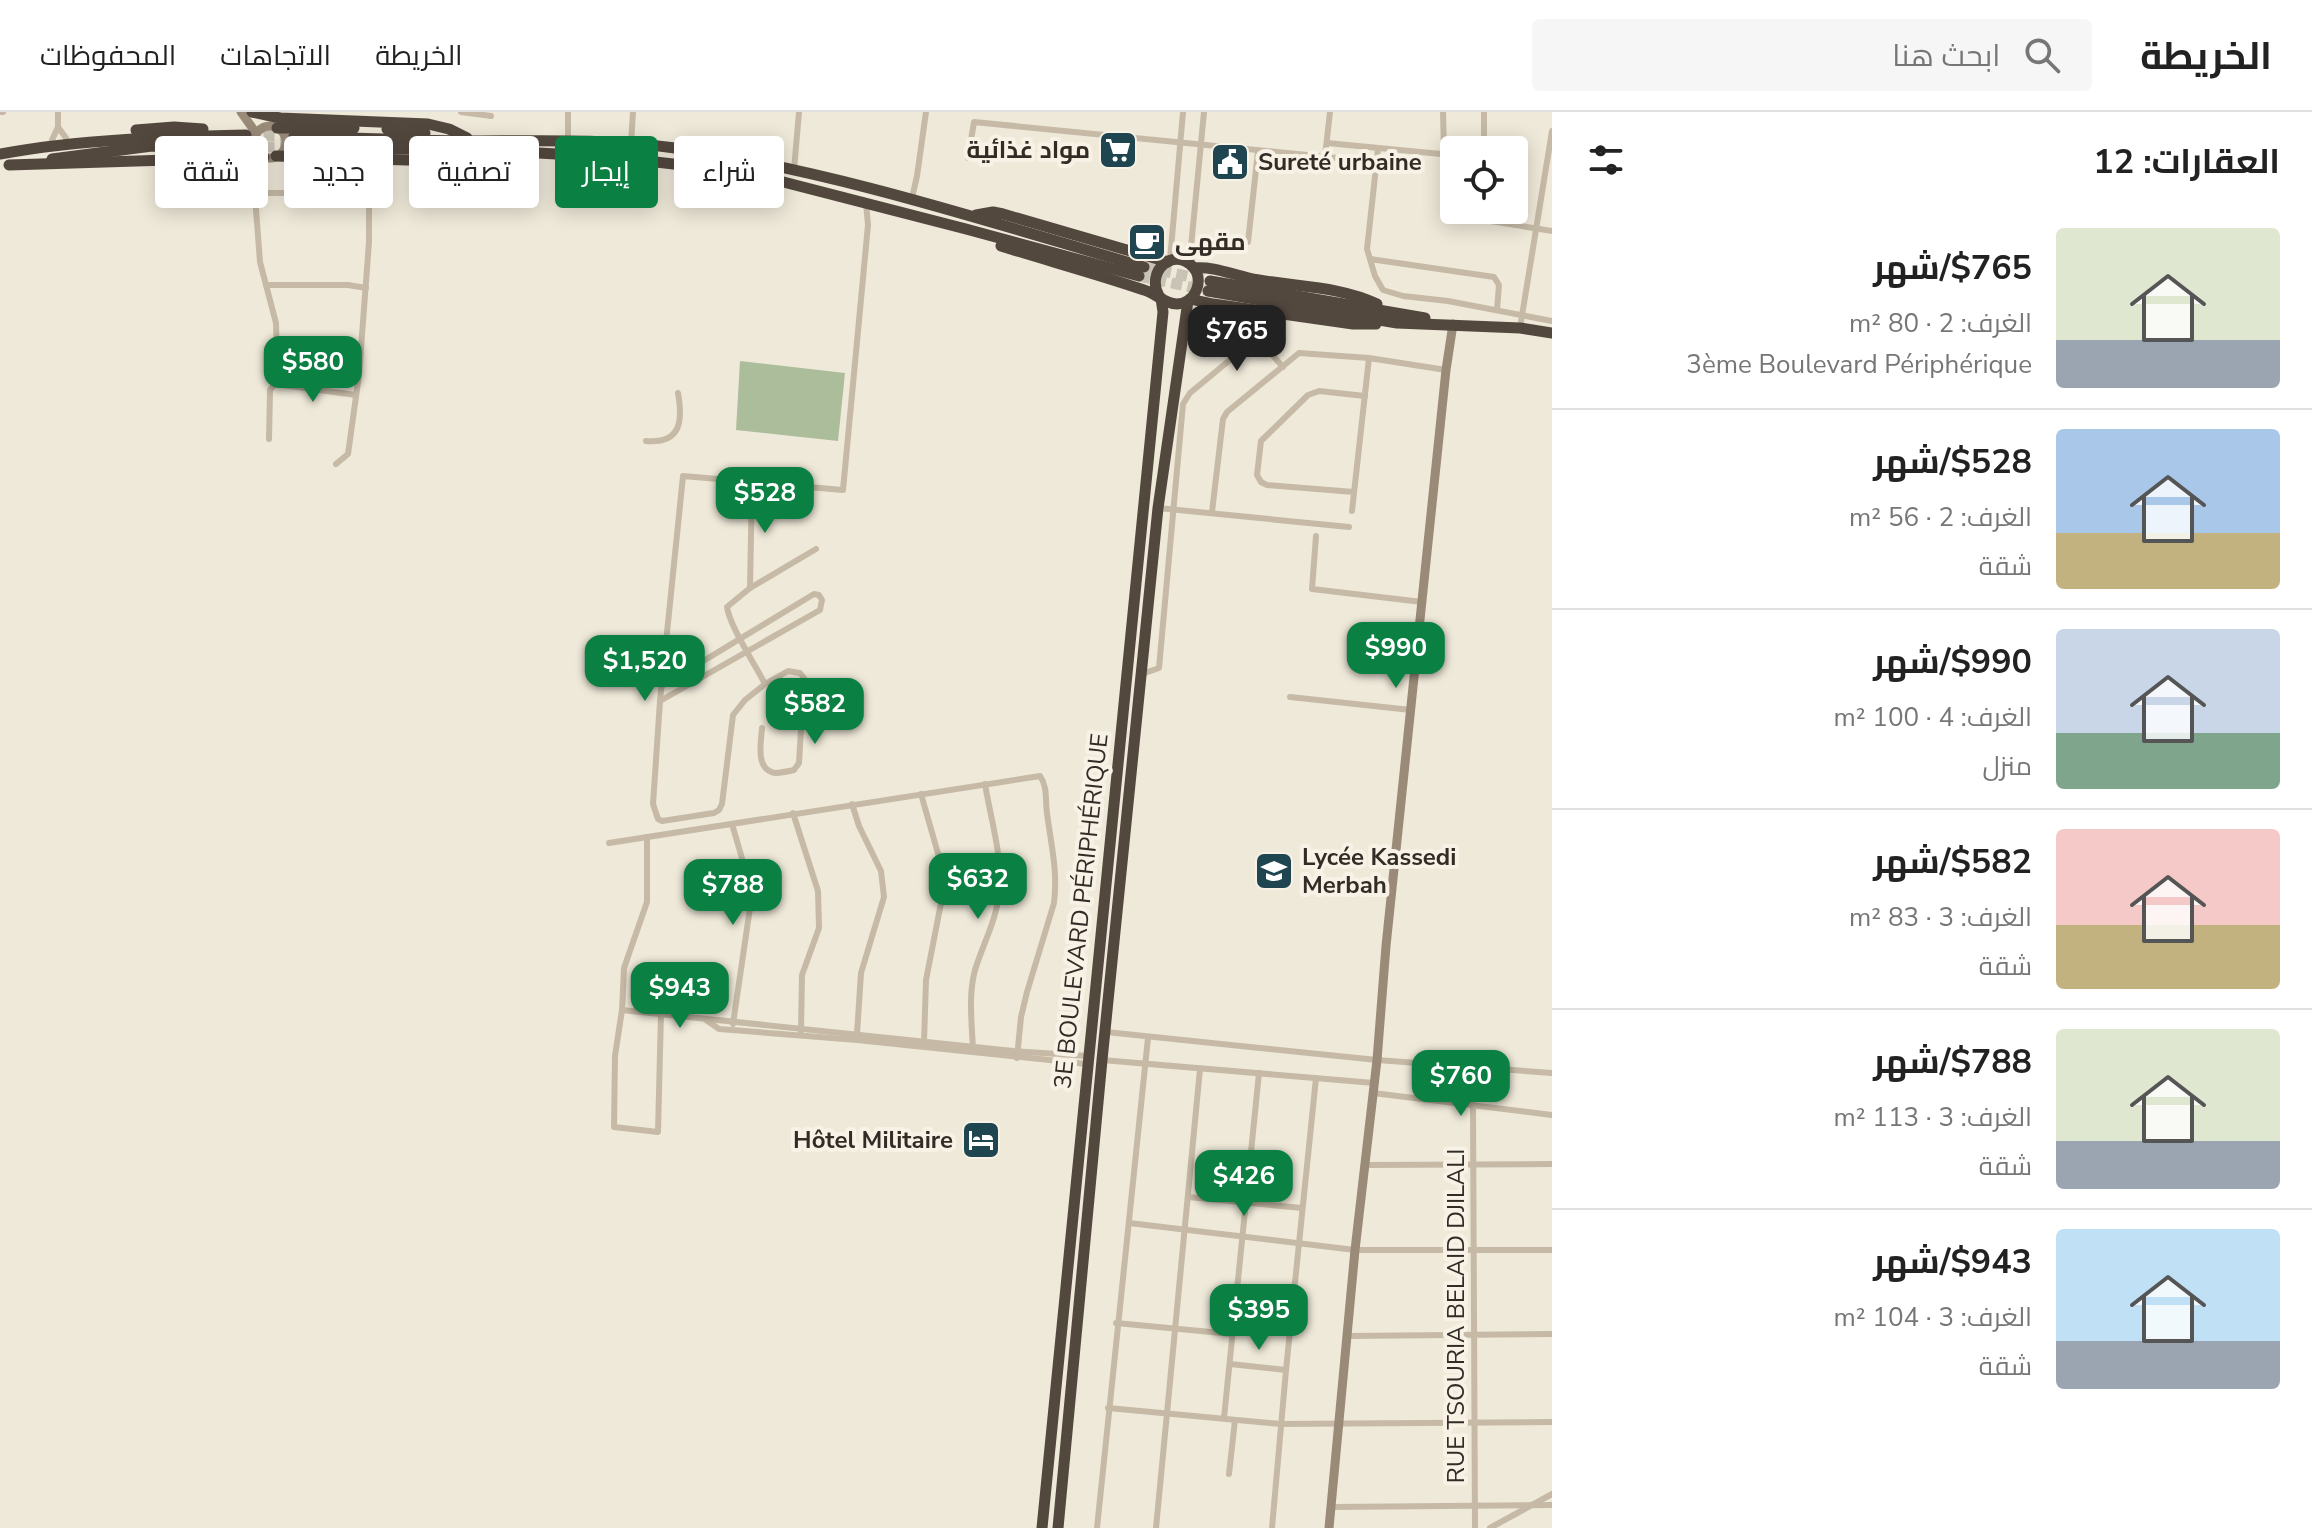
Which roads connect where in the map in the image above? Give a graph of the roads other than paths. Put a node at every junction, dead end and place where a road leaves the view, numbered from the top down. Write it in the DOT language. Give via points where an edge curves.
graph roads {
  1 [pos="58,112"];
  2 [pos="461,112"];
  3 [pos="568,112"];
  4 [pos="633,112"];
  5 [pos="799,112"];
  6 [pos="926,112"];
  7 [pos="999,112"];
  8 [pos="1183,112"];
  9 [pos="1204,112"];
  10 [pos="1330,112"];
  11 [pos="1443,112"];
  12 [pos="1484,112"];
  13 [pos="247,114"];
  14 [pos="491,116"];
  15 [pos="398,117"];
  16 [pos="279,119"];
  17 [pos="998,123"];
  18 [pos="58,127"];
  19 [pos="1552,131"];
  20 [pos="223,136"];
  21 [pos="253,136"];
  22 [pos="253,136"];
  23 [pos="261,136"];
  24 [pos="449,136"];
  25 [pos="457,136"];
  26 [pos="568,136"];
  27 [pos="632,136"];
  28 [pos="1484,136"];
  29 [pos="66,138"];
  30 [pos="155,138"];
  31 [pos="52,140"];
  32 [pos="409,141"];
  33 [pos="1180,143"];
  34 [pos="1327,143"];
  35 [pos="1201,145"];
  36 [pos="268,146"];
  37 [pos="658,147"];
  38 [pos="409,148"];
  39 [pos="1378,149"];
  40 [pos="18,150"];
  41 [pos="1258,151"];
  42 [pos="155,152"];
  43 [pos="0,154"];
  44 [pos="539,155"];
  45 [pos="1325,156"];
  46 [pos="968,158"];
  47 [pos="1377,162"];
  48 [pos="4,166"];
  49 [pos="794,170"];
  50 [pos="912,198"];
  51 [pos="866,203"];
  52 [pos="255,208"];
  53 [pos="369,208"];
  54 [pos="970,216"];
  55 [pos="1512,224"];
  56 [pos="1534,228"];
  57 [pos="1552,231"];
  58 [pos="1248,242"];
  59 [pos="1370,259"];
  60 [pos="1169,261"];
  61 [pos="1193,268"];
  62 [pos="1141,277"];
  63 [pos="266,285"];
  64 [pos="366,288"];
  65 [pos="1160,297"];
  66 [pos="1189,300"];
  67 [pos="1213,304"];
  68 [pos="1497,310"];
  69 [pos="1391,311"];
  70 [pos="1163,312"];
  71 [pos="1522,315"];
  72 [pos="1552,321"];
  73 [pos="1397,323"];
  74 [pos="1453,324"];
  75 [pos="1184,326"];
  76 [pos="1520,328"];
  77 [pos="1552,333"];
  78 [pos="1369,358"];
  79 [pos="1283,367"];
  80 [pos="1446,370"];
  81 [pos="275,384"];
  82 [pos="678,393"];
  83 [pos="356,395"];
  84 [pos="1365,396"];
  85 [pos="269,439"];
  86 [pos="646,441"];
  87 [pos="336,464"];
  88 [pos="752,482"];
  89 [pos="1354,492"];
  90 [pos="1158,508"];
  91 [pos="1173,509"];
  92 [pos="1352,511"];
  93 [pos="1212,512"];
  94 [pos="1349,527"];
  95 [pos="1316,536"];
  96 [pos="816,549"];
  97 [pos="750,588"];
  98 [pos="1422,602"];
  99 [pos="741,639"];
  100 [pos="748,651"];
  101 [pos="1142,674"];
  102 [pos="765,684"];
  103 [pos="662,686"];
  104 [pos="1290,697"];
  105 [pos="660,701"];
  106 [pos="1411,710"];
  107 [pos="762,728"];
  108 [pos="985,784"];
  109 [pos="921,794"];
  110 [pos="852,804"];
  111 [pos="793,813"];
  112 [pos="732,824"];
  113 [pos="647,837"];
  114 [pos="609,843"];
  115 [pos="622,1010"];
  116 [pos="661,1013"];
  117 [pos="703,1017"];
  118 [pos="734,1021"];
  119 [pos="733,1030"];
  120 [pos="801,1031"];
  121 [pos="1091,1031"];
  122 [pos="1105,1032"];
  123 [pos="857,1037"];
  124 [pos="1148,1038"];
  125 [pos="924,1044"];
  126 [pos="973,1050"];
  127 [pos="1018,1054"];
  128 [pos="1088,1060"];
  129 [pos="1102,1060"];
  130 [pos="1377,1060"];
  131 [pos="1145,1064"];
  132 [pos="1200,1069"];
  133 [pos="1259,1073"];
  134 [pos="1552,1073"];
  135 [pos="1316,1078"];
  136 [pos="1373,1088"];
  137 [pos="1473,1105"];
  138 [pos="1552,1115"];
  139 [pos="1081,1132"];
  140 [pos="1095,1133"];
  141 [pos="1552,1164"];
  142 [pos="1365,1165"];
  143 [pos="1472,1165"];
  144 [pos="1188,1197"];
  145 [pos="1245,1203"];
  146 [pos="1302,1208"];
  147 [pos="1129,1223"];
  148 [pos="1185,1229"];
  149 [pos="1242,1236"];
  150 [pos="1299,1243"];
  151 [pos="1355,1250"];
  152 [pos="1552,1250"];
  153 [pos="1473,1251"];
  154 [pos="1116,1323"];
  155 [pos="1176,1329"];
  156 [pos="1232,1334"];
  157 [pos="1473,1334"];
  158 [pos="1552,1334"];
  159 [pos="1349,1336"];
  160 [pos="1230,1364"];
  161 [pos="1286,1370"];
  162 [pos="1108,1408"];
  163 [pos="1165,1413"];
  164 [pos="1224,1418"];
  165 [pos="1235,1420"];
  166 [pos="1552,1422"];
  167 [pos="1474,1423"];
  168 [pos="1281,1424"];
  169 [pos="1340,1425"];
  170 [pos="1229,1474"];
  171 [pos="1552,1494"];
  172 [pos="1045,1504"];
  173 [pos="1533,1505"];
  174 [pos="1552,1505"];
  175 [pos="1333,1507"];
  176 [pos="1475,1507"];
  177 [pos="1032,1528"];
  178 [pos="1042,1528"];
  179 [pos="1061,1528"];
  180 [pos="1097,1528"];
  181 [pos="1156,1528"];
  182 [pos="1272,1528"];
  183 [pos="1329,1528"];
  184 [pos="1475,1528"];
  185 [pos="1490,1528"];
  1 -- 18 [label="street"];
  2 -- 14 [label="street"];
  3 -- 26 [label="street"];
  4 -- 27 [label="street"];
  5 -- 49 [label="street"];
  6 -- 50 [label="street"];
  7 -- 17 [label="street"];
  8 -- 33 [label="street"];
  9 -- 35 [label="street"];
  10 -- 34 [label="street"];
  11 -- 39 [label="street" via="1441,154"];
  12 -- 28 [label="street"];
  13 -- 16 [label="highway"];
  13 -- 21 [label="street"];
  13 -- 22 [label="street"];
  15 -- 16 [label="highway"];
  15 -- 25 [label="highway" via="440,126"];
  16 -- 23 [label="street"];
  16 -- 24 [label="highway"];
  16 -- 36 [label="street" via="286,142 283,151"];
  17 -- 33 [label="street"];
  17 -- 46 [label="street" via="974,122"];
  18 -- 29 [label="street"];
  18 -- 31 [label="street"];
  19 -- 56 [label="street"];
  20 -- 29 [label="highway" via="174,127"];
  29 -- 31 [label="highway"];
  30 -- 40 [label="highway"];
  31 -- 40 [label="highway"];
  32 -- 38 [label="highway" via="294,141"];
  33 -- 35 [label="street"];
  33 -- 60 [label="street"];
  34 -- 39 [label="street"];
  34 -- 45 [label="street"];
  35 -- 41 [label="street"];
  35 -- 61 [label="street"];
  37 -- 49 [label="highway"];
  39 -- 47 [label="street"];
  40 -- 43 [label="highway"];
  41 -- 45 [label="street"];
  41 -- 58 [label="street"];
  42 -- 48 [label="highway"];
  44 -- 51 [label="highway" via="734,172"];
  45 -- 47 [label="street"];
  47 -- 59 [label="street"];
  49 -- 50 [label="highway"];
  50 -- 54 [label="highway"];
  51 -- 62 [label="highway" via="966,229 993,244"];
  51 -- 88 [label="street" via="843,490"];
  52 -- 63 [label="street"];
  53 -- 64 [label="street"];
  54 -- 60 [label="highway" via="1003,214"];
  54 -- 62 [label="highway"];
  55 -- 56 [label="street"];
  56 -- 57 [label="street"];
  56 -- 71 [label="street"];
  59 -- 68 [label="street" via="1383,290"];
  59 -- 68 [label="street" via="1494,277 1499,285"];
  60 -- 61 [label="highway" via="1180,260"];
  60 -- 65 [label="highway" via="1155,276"];
  61 -- 66 [label="highway" via="1198,284"];
  61 -- 69 [label="highway" via="1356,295"];
  62 -- 65 [label="highway"];
  62 -- 70 [label="highway"];
  63 -- 64 [label="street"];
  63 -- 81 [label="street" via="276,323"];
  64 -- 83 [label="street"];
  65 -- 66 [label="highway" via="1172,304"];
  65 -- 70 [label="highway, 3E BOULEVARD PÉRIPHÉRIQUE"];
  66 -- 67 [label="highway"];
  66 -- 75 [label="highway"];
  67 -- 73 [label="highway" via="1353,324"];
  67 -- 75 [label="highway"];
  68 -- 71 [label="street"];
  69 -- 73 [label="highway" via="1209,286"];
  69 -- 74 [label="highway"];
  70 -- 121 [label="highway, 3E BOULEVARD PÉRIPHÉRIQUE"];
  71 -- 72 [label="street"];
  71 -- 76 [label="street"];
  73 -- 74 [label="highway"];
  74 -- 76 [label="highway"];
  74 -- 80 [label="street"];
  75 -- 90 [label="highway"];
  76 -- 77 [label="highway"];
  78 -- 79 [label="street" via="1299,353"];
  78 -- 80 [label="street"];
  78 -- 84 [label="street"];
  79 -- 91 [label="street" via="1254,340 1190,393 1183,404"];
  79 -- 93 [label="street" via="1223,419"];
  80 -- 98 [label="street"];
  81 -- 83 [label="street"];
  81 -- 85 [label="street" via="270,390"];
  82 -- 86 [label="street" via="677,431 665,440"];
  83 -- 87 [label="street" via="348,454"];
  84 -- 89 [label="street"];
  84 -- 89 [label="street" via="1319,391 1308,395 1261,441 1257,475 1267,485"];
  88 -- 97 [label="street"];
  88 -- 103 [label="street" via="683,476"];
  89 -- 92 [label="street"];
  90 -- 91 [label="street"];
  90 -- 101 [label="highway"];
  91 -- 93 [label="street"];
  91 -- 101 [label="street" via="1159,668"];
  93 -- 94 [label="street"];
  95 -- 98 [label="street" via="1312,589"];
  96 -- 97 [label="street"];
  97 -- 99 [label="street" via="727,607"];
  98 -- 106 [label="street"];
  99 -- 100 [label="street"];
  99 -- 100 [label="street" via="814,594 822,600 820,610"];
  99 -- 103 [label="street"];
  100 -- 102 [label="street"];
  100 -- 105 [label="street"];
  101 -- 122 [label="highway"];
  102 -- 105 [label="street" via="733,715 719,810 662,821 653,804"];
  102 -- 107 [label="street" via="788,671 804,678 799,763 794,770 774,773 765,768"];
  103 -- 105 [label="street"];
  104 -- 106 [label="street"];
  106 -- 130 [label="street"];
  108 -- 109 [label="street"];
  108 -- 126 [label="street" via="1001,873 997,911 972,985"];
  108 -- 127 [label="street" via="1040,776 1056,862 1054,903 1021,1017"];
  109 -- 110 [label="street"];
  109 -- 125 [label="street" via="942,881 926,980"];
  110 -- 111 [label="street"];
  110 -- 123 [label="street" via="881,871 884,897 861,973"];
  111 -- 112 [label="street"];
  111 -- 120 [label="street" via="818,891 819,928 802,975"];
  112 -- 113 [label="street"];
  112 -- 118 [label="street" via="751,901"];
  113 -- 114 [label="street"];
  113 -- 115 [label="street" via="647,902 624,968"];
  115 -- 116 [label="street"];
  115 -- 116 [label="street" via="614,1127 658,1132"];
  116 -- 117 [label="street"];
  117 -- 118 [label="street"];
  117 -- 119 [label="street" via="719,1029"];
  118 -- 119 [label="street"];
  118 -- 120 [label="street"];
  119 -- 120 [label="street"];
  120 -- 123 [label="street"];
  121 -- 122 [label="highway"];
  121 -- 128 [label="highway, 3E BOULEVARD PÉRIPHÉRIQUE"];
  122 -- 124 [label="street"];
  122 -- 129 [label="highway"];
  123 -- 125 [label="street"];
  124 -- 130 [label="street"];
  124 -- 131 [label="street"];
  125 -- 126 [label="street"];
  126 -- 127 [label="street"];
  127 -- 128 [label="street"];
  128 -- 129 [label="highway"];
  128 -- 139 [label="highway, 3E BOULEVARD PÉRIPHÉRIQUE"];
  129 -- 131 [label="street"];
  129 -- 140 [label="highway"];
  130 -- 134 [label="street"];
  130 -- 136 [label="street"];
  131 -- 132 [label="street"];
  131 -- 147 [label="street"];
  132 -- 133 [label="street"];
  132 -- 144 [label="street"];
  133 -- 135 [label="street"];
  133 -- 145 [label="street"];
  135 -- 136 [label="street"];
  135 -- 146 [label="street"];
  136 -- 137 [label="street"];
  136 -- 142 [label="street"];
  137 -- 138 [label="street"];
  137 -- 143 [label="street, RUE TSOURIA BELAID DJILALI"];
  139 -- 140 [label="highway"];
  139 -- 172 [label="highway, 3E BOULEVARD PÉRIPHÉRIQUE"];
  140 -- 179 [label="highway"];
  141 -- 143 [label="street"];
  142 -- 143 [label="street"];
  142 -- 151 [label="street"];
  143 -- 153 [label="street, RUE TSOURIA BELAID DJILALI"];
  144 -- 145 [label="street"];
  144 -- 148 [label="street"];
  145 -- 146 [label="street"];
  145 -- 149 [label="street"];
  146 -- 150 [label="street"];
  147 -- 148 [label="street"];
  147 -- 154 [label="street"];
  148 -- 149 [label="street"];
  148 -- 155 [label="street"];
  149 -- 150 [label="street"];
  149 -- 156 [label="street"];
  150 -- 151 [label="street"];
  150 -- 161 [label="street"];
  151 -- 153 [label="street"];
  151 -- 159 [label="street"];
  152 -- 153 [label="street"];
  153 -- 157 [label="street, RUE TSOURIA BELAID DJILALI"];
  154 -- 155 [label="street"];
  154 -- 162 [label="street"];
  155 -- 156 [label="street"];
  155 -- 163 [label="street"];
  156 -- 160 [label="street"];
  157 -- 158 [label="street"];
  157 -- 159 [label="street"];
  157 -- 167 [label="street, RUE TSOURIA BELAID DJILALI"];
  159 -- 169 [label="street"];
  160 -- 161 [label="street"];
  160 -- 164 [label="street"];
  161 -- 168 [label="street"];
  162 -- 163 [label="street"];
  162 -- 180 [label="street"];
  163 -- 164 [label="street"];
  163 -- 181 [label="street"];
  164 -- 165 [label="street"];
  165 -- 168 [label="street"];
  165 -- 170 [label="street"];
  166 -- 167 [label="street"];
  167 -- 169 [label="street"];
  167 -- 176 [label="street, RUE TSOURIA BELAID DJILALI"];
  168 -- 169 [label="street"];
  168 -- 182 [label="street"];
  169 -- 175 [label="street"];
  171 -- 173 [label="street"];
  172 -- 177 [label="highway"];
  172 -- 178 [label="highway, 3E BOULEVARD PÉRIPHÉRIQUE"];
  173 -- 174 [label="street"];
  173 -- 176 [label="street"];
  173 -- 185 [label="street"];
  175 -- 176 [label="street"];
  175 -- 183 [label="street"];
  176 -- 184 [label="street, RUE TSOURIA BELAID DJILALI"];
}
